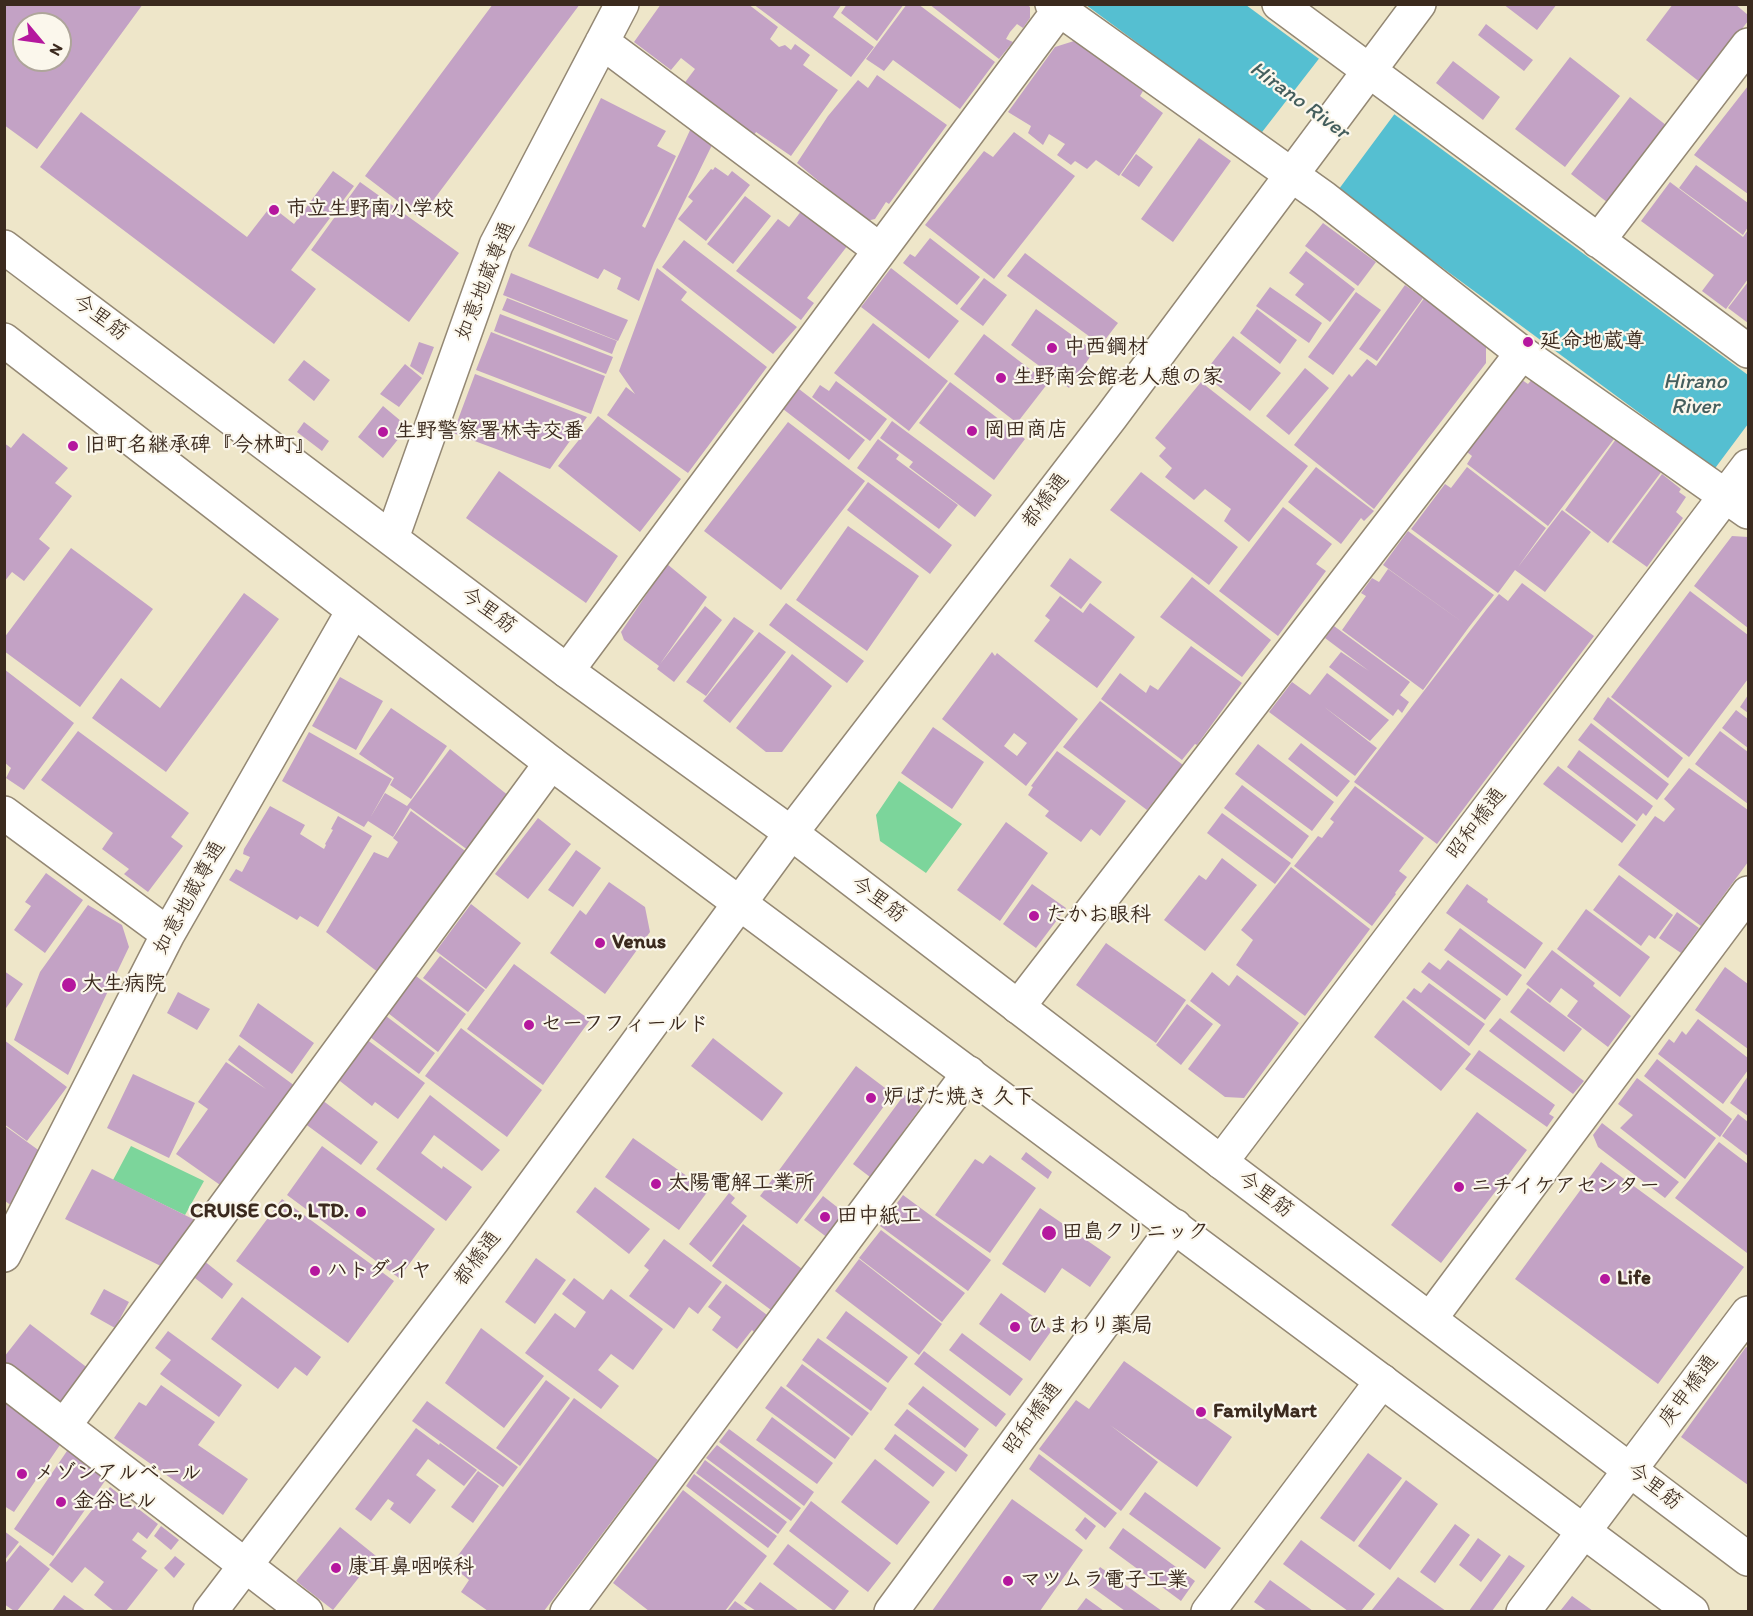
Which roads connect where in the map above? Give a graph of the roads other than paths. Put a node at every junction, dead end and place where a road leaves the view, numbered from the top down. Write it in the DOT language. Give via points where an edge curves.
graph roads {
  1 [pos="622,4"];
  2 [pos="1279,4"];
  3 [pos="1419,4"];
  4 [pos="1055,7"];
  5 [pos="602,42"];
  6 [pos="1749,45"];
  7 [pos="1365,76"];
  8 [pos="1294,171"];
  9 [pos="1598,241"];
  10 [pos="4,247"];
  11 [pos="879,250"];
  12 [pos="4,340"];
  13 [pos="1749,351"];
  14 [pos="1522,353"];
  15 [pos="1739,490"];
  16 [pos="392,538"];
  17 [pos="353,611"];
  18 [pos="567,670"];
  19 [pos="551,763"];
  20 [pos="9,826"];
  21 [pos="791,833"];
  22 [pos="1749,893"];
  23 [pos="741,903"];
  24 [pos="168,934"];
  25 [pos="1018,1008"];
  26 [pos="969,1073"];
  27 [pos="1221,1162"];
  28 [pos="1175,1226"];
  29 [pos="4,1255"];
  30 [pos="1749,1312"];
  31 [pos="1431,1319"];
  32 [pos="4,1380"];
  33 [pos="1382,1381"];
  34 [pos="64,1426"];
  35 [pos="1630,1468"];
  36 [pos="1583,1531"];
  37 [pos="1749,1559"];
  38 [pos="245,1566"];
  39 [pos="210,1611"];
  40 [pos="306,1611"];
  41 [pos="567,1611"];
  42 [pos="891,1611"];
  43 [pos="1209,1611"];
  44 [pos="1523,1611"];
  45 [pos="1692,1611"];
  1 -- 5 [label="street, 如意地蔵尊通"];
  2 -- 7 [label="street"];
  3 -- 7 [label="street"];
  4 -- 8 [label="street"];
  4 -- 11 [label="street"];
  5 -- 11 [label="street"];
  5 -- 16 [label="street, 如意地蔵尊通" via="496,245"];
  6 -- 9 [label="street"];
  7 -- 8 [label="street, 都橋通"];
  7 -- 9 [label="street"];
  8 -- 14 [label="street"];
  8 -- 21 [label="street, 都橋通"];
  9 -- 13 [label="street"];
  10 -- 16 [label="street, 今里筋"];
  11 -- 18 [label="street"];
  12 -- 17 [label="street"];
  14 -- 15 [label="street"];
  14 -- 25 [label="street"];
  15 -- 27 [label="street, 昭和橋通"];
  16 -- 18 [label="street, 今里筋"];
  17 -- 19 [label="street"];
  17 -- 24 [label="street, 如意地蔵尊通"];
  18 -- 21 [label="street, 今里筋"];
  19 -- 23 [label="street"];
  19 -- 34 [label="street"];
  20 -- 24 [label="street"];
  21 -- 23 [label="street, 都橋通"];
  21 -- 25 [label="street, 今里筋"];
  22 -- 31 [label="street"];
  23 -- 26 [label="street"];
  23 -- 38 [label="street, 都橋通" via="493,1240"];
  24 -- 29 [label="street, 如意地蔵尊通"];
  25 -- 27 [label="street, 今里筋"];
  26 -- 28 [label="street"];
  26 -- 41 [label="street"];
  27 -- 31 [label="street, 今里筋"];
  28 -- 33 [label="street"];
  28 -- 42 [label="street, 昭和橋通"];
  30 -- 35 [label="street, 庚申橋通"];
  31 -- 35 [label="street, 今里筋"];
  32 -- 34 [label="street"];
  33 -- 36 [label="street"];
  33 -- 43 [label="street"];
  34 -- 38 [label="street"];
  35 -- 36 [label="street, 庚申橋通"];
  35 -- 37 [label="street, 今里筋"];
  36 -- 44 [label="street"];
  36 -- 45 [label="street"];
  38 -- 39 [label="street, 都橋通"];
  38 -- 40 [label="street"];
}
